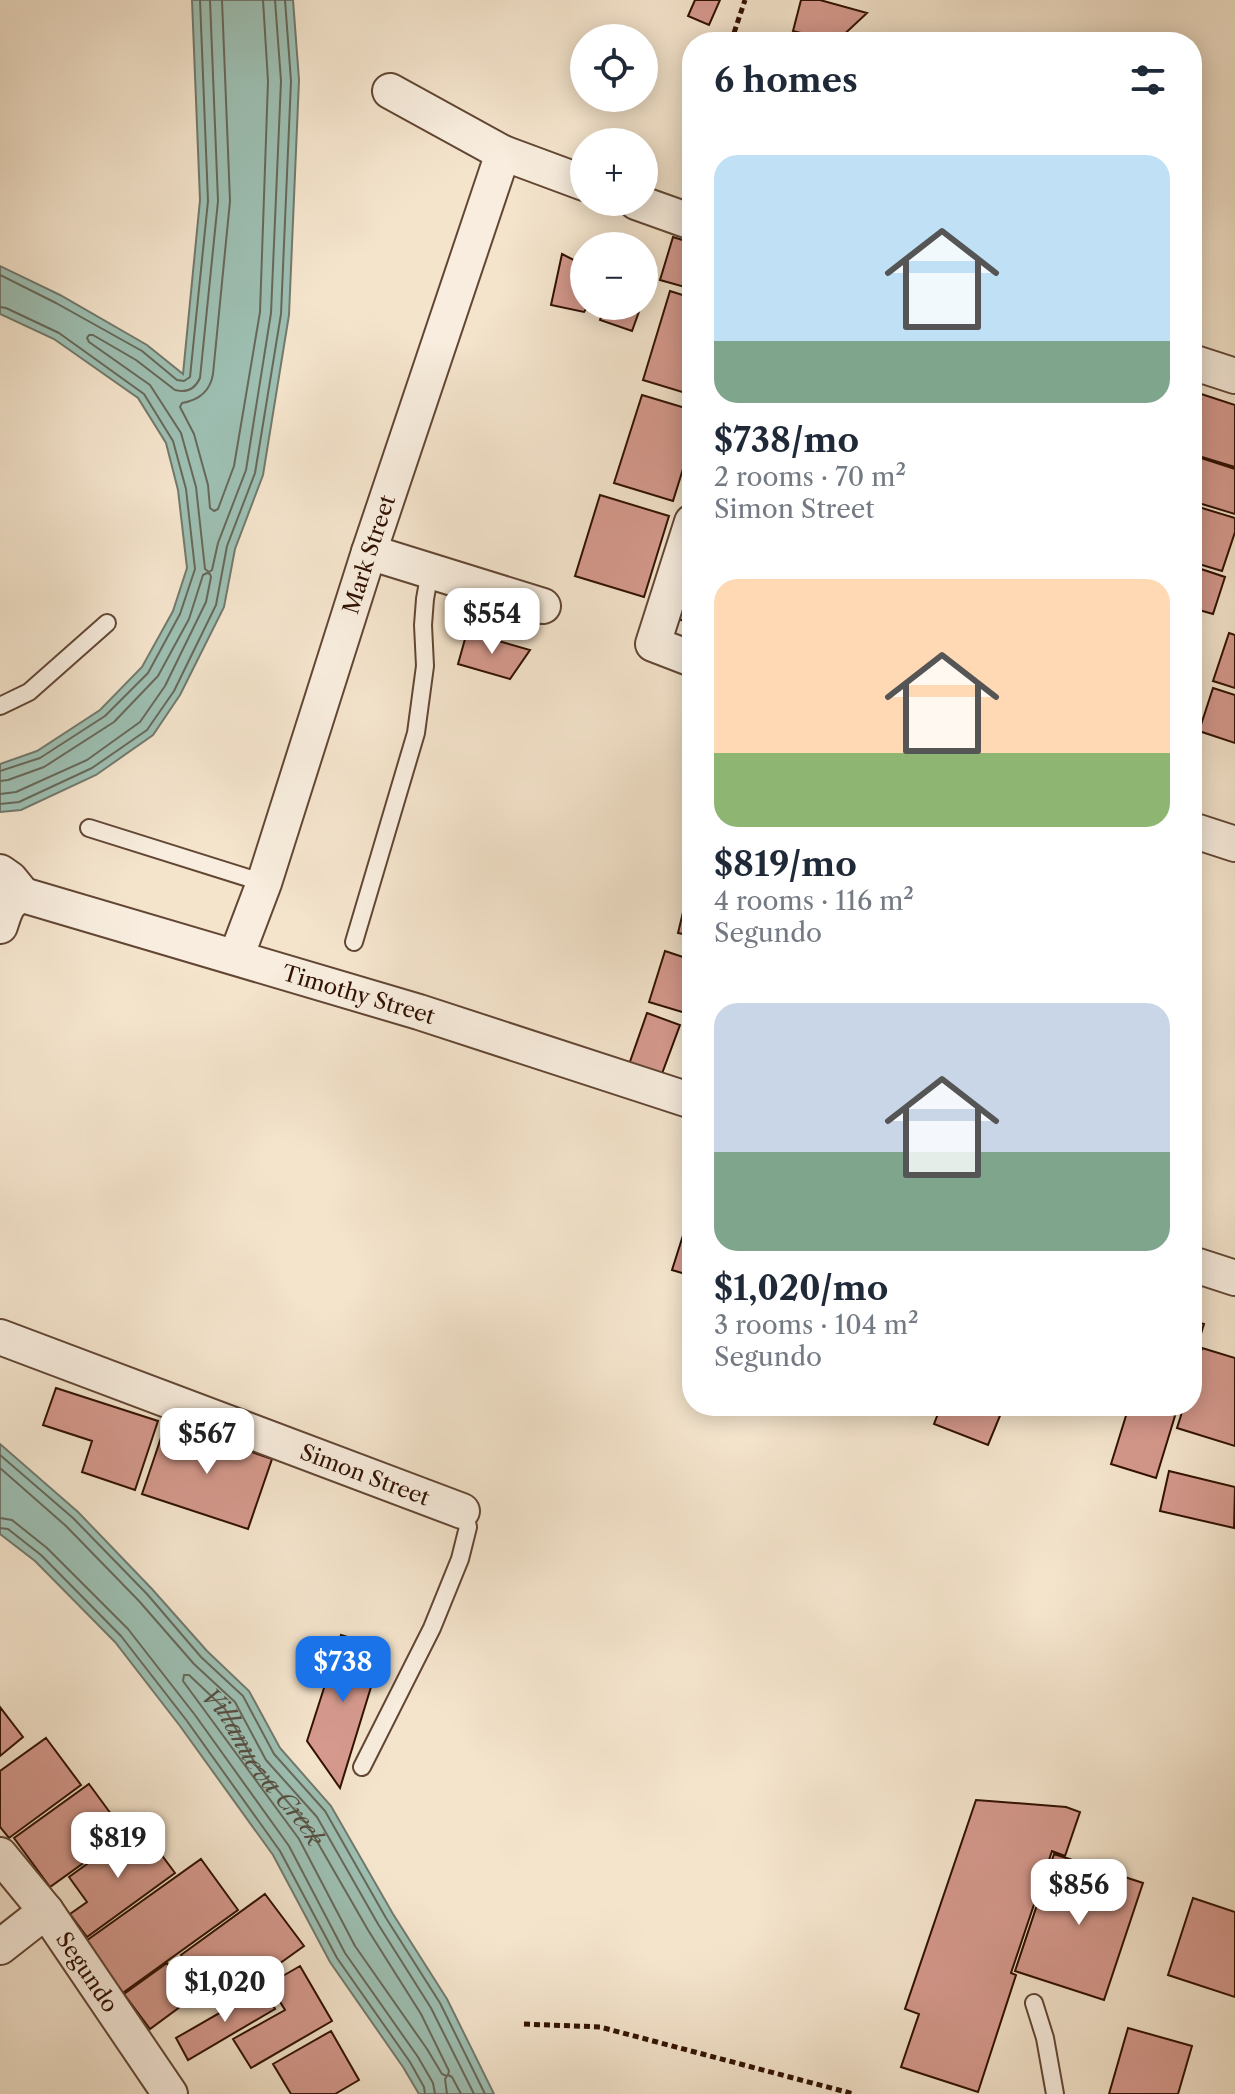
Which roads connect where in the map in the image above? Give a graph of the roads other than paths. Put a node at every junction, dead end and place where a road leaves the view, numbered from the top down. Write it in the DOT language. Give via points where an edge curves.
graph roads {
  1 [pos="390,91"];
  2 [pos="503,153"];
  3 [pos="570,178"];
  4 [pos="658,210"];
  5 [pos="682,218"];
  6 [pos="1202,365"];
  7 [pos="1235,376"];
  8 [pos="369,552"];
  9 [pos="682,553"];
  10 [pos="430,571"];
  11 [pos="543,606"];
  12 [pos="107,623"];
  13 [pos="682,655"];
  14 [pos="0,706"];
  15 [pos="89,828"];
  16 [pos="1202,833"];
  17 [pos="1235,844"];
  18 [pos="12,883"];
  19 [pos="264,883"];
  20 [pos="0,926"];
  21 [pos="354,942"];
  22 [pos="236,957"];
  23 [pos="682,1098"];
  24 [pos="1202,1267"];
  25 [pos="1235,1278"];
  26 [pos="0,1337"];
  27 [pos="462,1511"];
  28 [pos="362,1767"];
  29 [pos="0,1855"];
  30 [pos="46,1911"];
  31 [pos="0,1947"];
  32 [pos="1034,2003"];
  33 [pos="170,2094"];
  34 [pos="1055,2094"];
  1 -- 2 [label="street"];
  2 -- 3 [label="street"];
  2 -- 8 [label="street, Mark Street"];
  4 -- 5 [label="street"];
  6 -- 7 [label="street"];
  8 -- 10 [label="street"];
  8 -- 19 [label="street, Mark Street"];
  9 -- 13 [label="street" via="653,644"];
  10 -- 11 [label="street"];
  10 -- 21 [label="lane" via="416,733"];
  12 -- 14 [label="lane" via="29,692"];
  15 -- 19 [label="lane"];
  16 -- 17 [label="street"];
  18 -- 20 [label="street" via="14,897"];
  18 -- 22 [label="street, Timothy Street"];
  19 -- 22 [label="street, Mark Street"];
  22 -- 23 [label="street, Timothy Street"];
  24 -- 25 [label="street"];
  26 -- 27 [label="street, Simon Street"];
  27 -- 28 [label="lane" via="468,1527 460,1559 432,1628"];
  29 -- 30 [label="street, Segundo"];
  30 -- 31 [label="street"];
  30 -- 33 [label="street, Segundo"];
  32 -- 34 [label="lane"];
}
